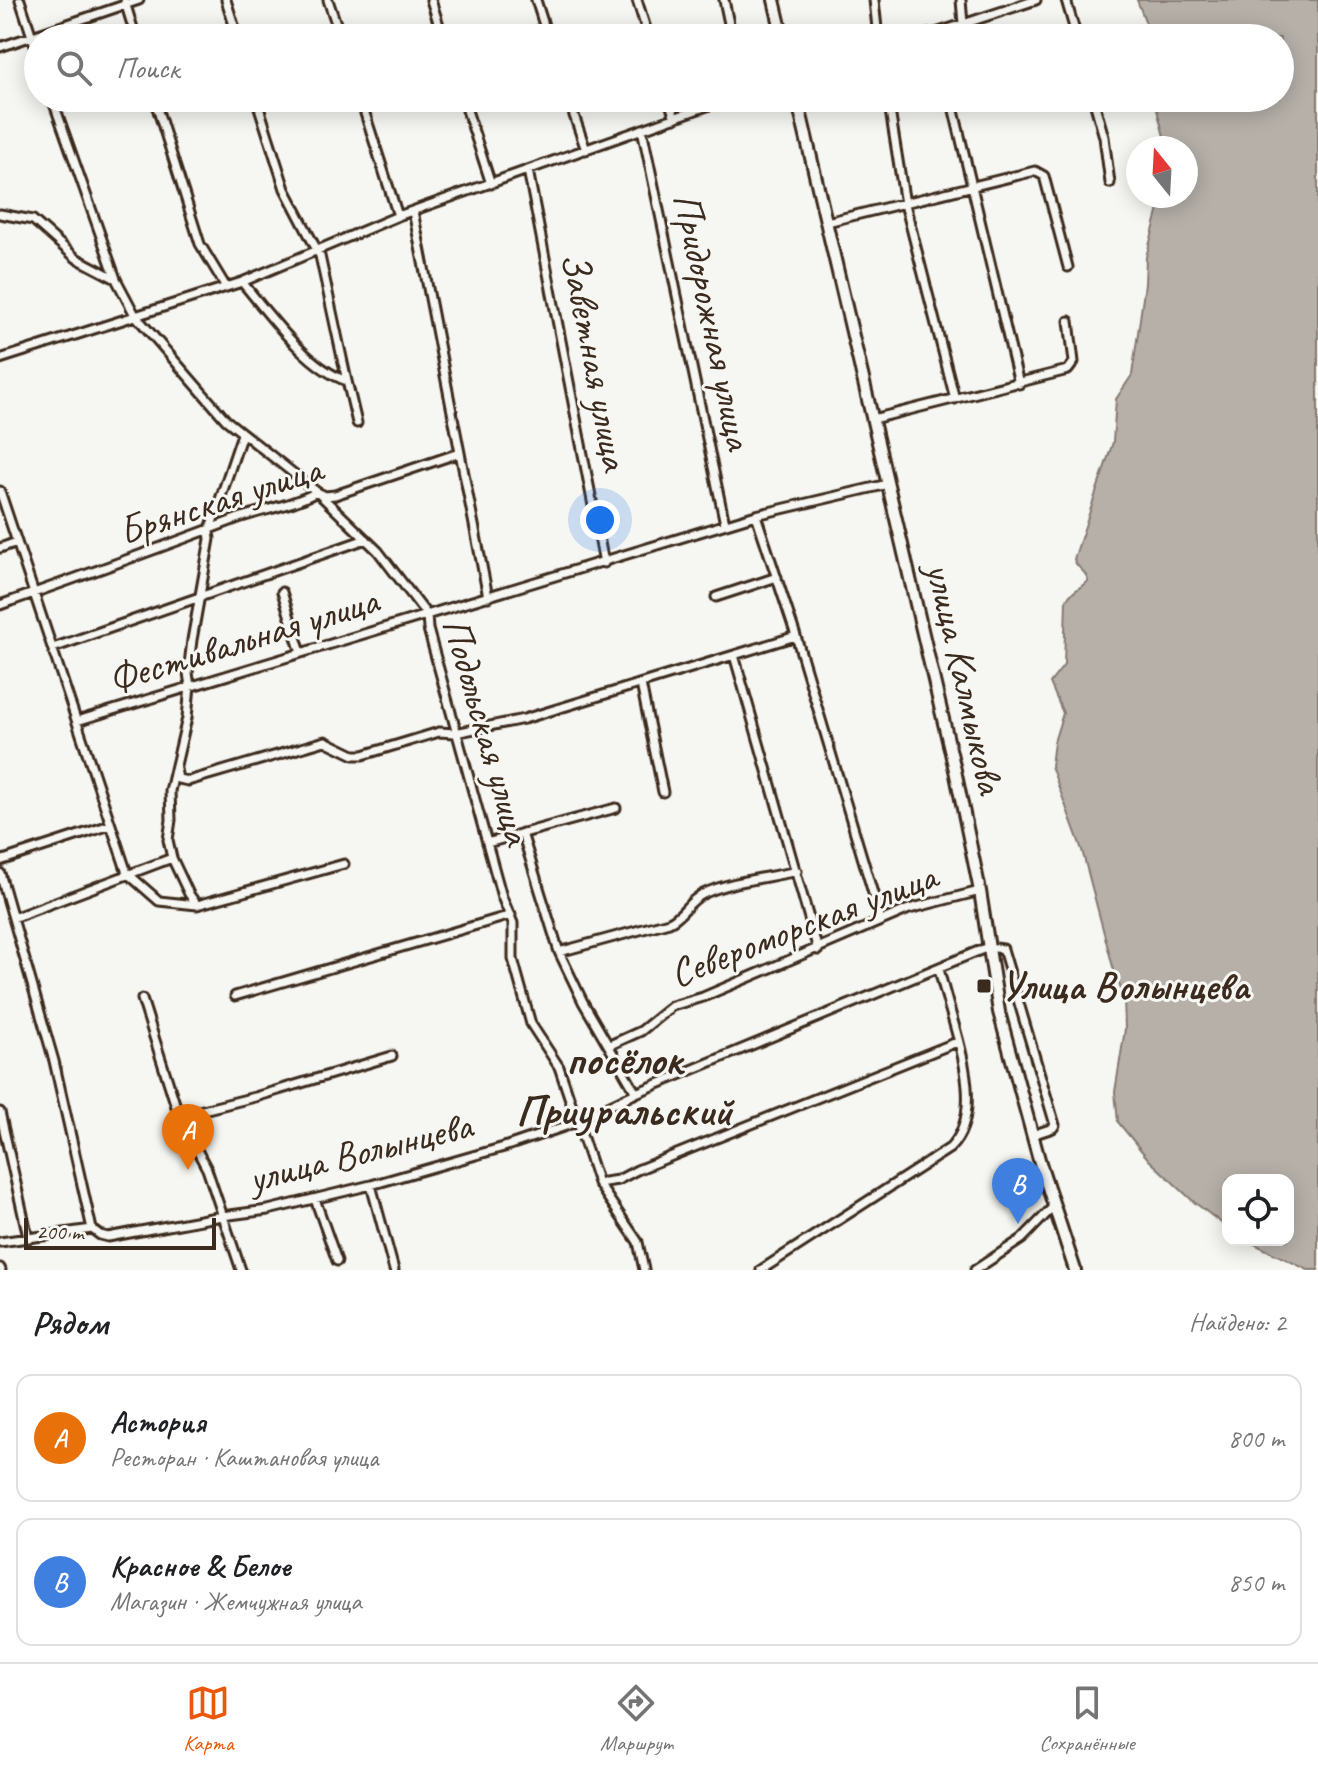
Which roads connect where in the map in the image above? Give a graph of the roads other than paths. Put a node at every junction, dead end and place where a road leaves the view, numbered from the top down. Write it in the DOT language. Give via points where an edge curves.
graph roads {
  1 [pos="20,0"];
  2 [pos="139,0"];
  3 [pos="226,0"];
  4 [pos="328,0"];
  5 [pos="431,0"];
  6 [pos="536,0"];
  7 [pos="637,0"];
  8 [pos="724,0"];
  9 [pos="774,0"];
  10 [pos="874,0"];
  11 [pos="961,0"];
  12 [pos="1066,0"];
  13 [pos="1031,1"];
  14 [pos="125,2"];
  15 [pos="28,24"];
  16 [pos="65,24"];
  17 [pos="132,24"];
  18 [pos="234,24"];
  19 [pos="336,24"];
  20 [pos="439,24"];
  21 [pos="544,24"];
  22 [pos="645,24"];
  23 [pos="729,24"];
  24 [pos="780,24"];
  25 [pos="877,24"];
  26 [pos="963,24"];
  27 [pos="1073,24"];
  28 [pos="24,39"];
  29 [pos="0,47"];
  30 [pos="57,112"];
  31 [pos="158,112"];
  32 [pos="260,112"];
  33 [pos="365,112"];
  34 [pos="468,112"];
  35 [pos="573,112"];
  36 [pos="673,112"];
  37 [pos="692,112"];
  38 [pos="800,112"];
  39 [pos="890,112"];
  40 [pos="954,112"];
  41 [pos="1097,112"];
  42 [pos="675,118"];
  43 [pos="642,129"];
  44 [pos="586,150"];
  45 [pos="528,170"];
  46 [pos="1110,183"];
  47 [pos="491,184"];
  48 [pos="972,188"];
  49 [pos="905,204"];
  50 [pos="413,211"];
  51 [pos="0,214"];
  52 [pos="398,216"];
  53 [pos="827,222"];
  54 [pos="315,249"];
  55 [pos="1068,267"];
  56 [pos="116,279"];
  57 [pos="242,282"];
  58 [pos="226,287"];
  59 [pos="135,315"];
  60 [pos="1069,321"];
  61 [pos="0,359"];
  62 [pos="347,381"];
  63 [pos="1019,384"];
  64 [pos="955,399"];
  65 [pos="873,419"];
  66 [pos="357,423"];
  67 [pos="242,434"];
  68 [pos="459,453"];
  69 [pos="888,484"];
  70 [pos="0,491"];
  71 [pos="317,492"];
  72 [pos="756,515"];
  73 [pos="725,524"];
  74 [pos="209,532"];
  75 [pos="366,539"];
  76 [pos="17,542"];
  77 [pos="0,548"];
  78 [pos="604,563"];
  79 [pos="777,577"];
  80 [pos="282,592"];
  81 [pos="34,593"];
  82 [pos="488,597"];
  83 [pos="716,597"];
  84 [pos="201,598"];
  85 [pos="0,605"];
  86 [pos="427,615"];
  87 [pos="796,636"];
  88 [pos="53,648"];
  89 [pos="301,653"];
  90 [pos="734,655"];
  91 [pos="641,684"];
  92 [pos="190,686"];
  93 [pos="77,721"];
  94 [pos="455,733"];
  95 [pos="176,769"];
  96 [pos="663,792"];
  97 [pos="616,808"];
  98 [pos="110,825"];
  99 [pos="522,833"];
  100 [pos="487,843"];
  101 [pos="172,858"];
  102 [pos="0,861"];
  103 [pos="344,864"];
  104 [pos="797,871"];
  105 [pos="0,873"];
  106 [pos="127,873"];
  107 [pos="980,891"];
  108 [pos="197,905"];
  109 [pos="511,915"];
  110 [pos="13,918"];
  111 [pos="881,920"];
  112 [pos="988,947"];
  113 [pos="818,950"];
  114 [pos="559,952"];
  115 [pos="939,968"];
  116 [pos="235,996"];
  117 [pos="142,999"];
  118 [pos="957,1042"];
  119 [pos="610,1045"];
  120 [pos="392,1056"];
  121 [pos="636,1093"];
  122 [pos="0,1112"];
  123 [pos="179,1116"];
  124 [pos="577,1121"];
  125 [pos="1032,1135"];
  126 [pos="598,1183"];
  127 [pos="371,1185"];
  128 [pos="315,1199"];
  129 [pos="1054,1206"];
  130 [pos="222,1216"];
  131 [pos="92,1229"];
  132 [pos="28,1237"];
  133 [pos="0,1242"];
  134 [pos="337,1261"];
  135 [pos="241,1270"];
  136 [pos="394,1270"];
  137 [pos="644,1270"];
  138 [pos="761,1270"];
  139 [pos="975,1270"];
  140 [pos="1075,1270"];
  1 -- 15 [label="street"];
  2 -- 14 [label="street"];
  3 -- 18 [label="street"];
  4 -- 19 [label="street"];
  5 -- 20 [label="street"];
  6 -- 21 [label="street"];
  7 -- 22 [label="street"];
  8 -- 23 [label="street"];
  9 -- 24 [label="main road"];
  10 -- 25 [label="street"];
  11 -- 26 [label="street"];
  12 -- 27 [label="street"];
  13 -- 26 [label="street"];
  14 -- 16 [label="street"];
  14 -- 17 [label="street"];
  28 -- 29 [label="street"];
  30 -- 56 [label="street, Подольская улица"];
  31 -- 58 [label="street" via="200,244"];
  32 -- 54 [label="street" via="285,189"];
  33 -- 52 [label="street"];
  34 -- 47 [label="street"];
  35 -- 44 [label="street"];
  36 -- 42 [label="street"];
  37 -- 42 [label="street"];
  38 -- 53 [label="main road, улица Калмыкова"];
  39 -- 49 [label="street"];
  40 -- 48 [label="street"];
  41 -- 46 [label="street"];
  42 -- 43 [label="street"];
  43 -- 44 [label="street"];
  43 -- 73 [label="street, Придорожная улица"];
  44 -- 45 [label="street"];
  45 -- 47 [label="street"];
  45 -- 78 [label="street, Заветная улица"];
  47 -- 50 [label="street"];
  48 -- 49 [label="street"];
  48 -- 55 [label="street" via="1040,172"];
  48 -- 63 [label="street"];
  49 -- 53 [label="street"];
  49 -- 64 [label="street"];
  50 -- 52 [label="street"];
  50 -- 68 [label="street"];
  51 -- 56 [label="street" via="33,220 76,258"];
  52 -- 54 [label="street"];
  53 -- 65 [label="main road, улица Калмыкова"];
  54 -- 57 [label="street"];
  54 -- 62 [label="street"];
  56 -- 59 [label="street, Подольская улица"];
  57 -- 58 [label="street"];
  57 -- 62 [label="street" via="273,322 321,367"];
  58 -- 59 [label="street"];
  59 -- 61 [label="street"];
  59 -- 67 [label="street, Подольская улица"];
  60 -- 63 [label="street" via="1072,366"];
  62 -- 66 [label="street"];
  63 -- 64 [label="street"];
  64 -- 65 [label="street"];
  65 -- 69 [label="main road, улица Калмыкова"];
  67 -- 71 [label="street, Подольская улица"];
  67 -- 74 [label="street"];
  68 -- 71 [label="street, Брянская улица" via="330,496"];
  68 -- 82 [label="street"];
  69 -- 72 [label="street, Фестивальная улица"];
  69 -- 107 [label="main road, улица Калмыкова"];
  70 -- 76 [label="street"];
  71 -- 74 [label="street, Брянская улица"];
  71 -- 75 [label="street, Подольская улица"];
  72 -- 73 [label="street, Фестивальная улица"];
  72 -- 79 [label="street"];
  73 -- 78 [label="street, Фестивальная улица"];
  74 -- 81 [label="street, Брянская улица"];
  74 -- 84 [label="street"];
  75 -- 84 [label="street"];
  75 -- 86 [label="street, Подольская улица"];
  76 -- 77 [label="street"];
  76 -- 81 [label="street"];
  78 -- 82 [label="street, Фестивальная улица"];
  79 -- 83 [label="street"];
  79 -- 87 [label="street"];
  80 -- 89 [label="street"];
  81 -- 85 [label="street, Брянская улица"];
  81 -- 88 [label="street"];
  82 -- 86 [label="street, Фестивальная улица"];
  84 -- 88 [label="street"];
  84 -- 92 [label="street" via="190,651"];
  86 -- 89 [label="street, Фестивальная улица"];
  86 -- 94 [label="street, Подольская улица"];
  87 -- 90 [label="street"];
  87 -- 111 [label="street"];
  88 -- 93 [label="street"];
  89 -- 92 [label="street, Фестивальная улица"];
  90 -- 91 [label="street"];
  90 -- 104 [label="street"];
  91 -- 94 [label="street" via="524,719"];
  91 -- 96 [label="street"];
  92 -- 93 [label="street, Фестивальная улица"];
  92 -- 95 [label="street"];
  93 -- 98 [label="street"];
  94 -- 95 [label="street" via="439,732 358,756 325,741 184,782"];
  94 -- 100 [label="street, Подольская улица"];
  95 -- 101 [label="street" via="170,791"];
  97 -- 99 [label="street"];
  98 -- 102 [label="street"];
  98 -- 106 [label="street"];
  99 -- 100 [label="street"];
  99 -- 114 [label="street"];
  100 -- 109 [label="street, Подольская улица"];
  101 -- 106 [label="street"];
  101 -- 108 [label="street"];
  103 -- 108 [label="street"];
  104 -- 113 [label="street"];
  104 -- 114 [label="street" via="720,887 691,901 669,922"];
  105 -- 110 [label="street"];
  106 -- 108 [label="street" via="159,901"];
  106 -- 110 [label="street"];
  107 -- 111 [label="street, Североморская улица"];
  107 -- 112 [label="main road, улица Калмыкова"];
  109 -- 116 [label="street"];
  109 -- 124 [label="street, Подольская улица" via="515,969 531,1024 559,1067"];
  110 -- 131 [label="street" via="54,1061"];
  111 -- 113 [label="street, Североморская улица"];
  112 -- 115 [label="street, улица Волынцева"];
  112 -- 125 [label="main road, улица Калмыкова" via="999,1012"];
  112 -- 125 [label="street" via="1003,949 1055,1125"];
  113 -- 119 [label="street, Североморская улица" via="672,1006 649,1026"];
  114 -- 119 [label="street"];
  115 -- 118 [label="street"];
  115 -- 121 [label="street, улица Волынцева"];
  117 -- 123 [label="street"];
  118 -- 126 [label="street" via="618,1180"];
  118 -- 138 [label="street" via="967,1084 959,1139"];
  119 -- 121 [label="street"];
  120 -- 123 [label="street"];
  121 -- 124 [label="street, улица Волынцева"];
  122 -- 132 [label="street"];
  123 -- 130 [label="street" via="207,1169"];
  124 -- 126 [label="street, Подольская улица"];
  124 -- 127 [label="street, улица Волынцева"];
  125 -- 129 [label="main road, улица Калмыкова"];
  126 -- 137 [label="street, Подольская улица" via="638,1242"];
  127 -- 128 [label="street, улица Волынцева"];
  127 -- 136 [label="street"];
  128 -- 130 [label="street, улица Волынцева"];
  128 -- 134 [label="street"];
  129 -- 139 [label="street" via="1022,1239"];
  129 -- 140 [label="main road, улица Калмыкова"];
  130 -- 131 [label="street, улица Волынцева" via="108,1237"];
  130 -- 135 [label="street"];
  131 -- 132 [label="street, улица Волынцева"];
  132 -- 133 [label="street, улица Волынцева"];
}
